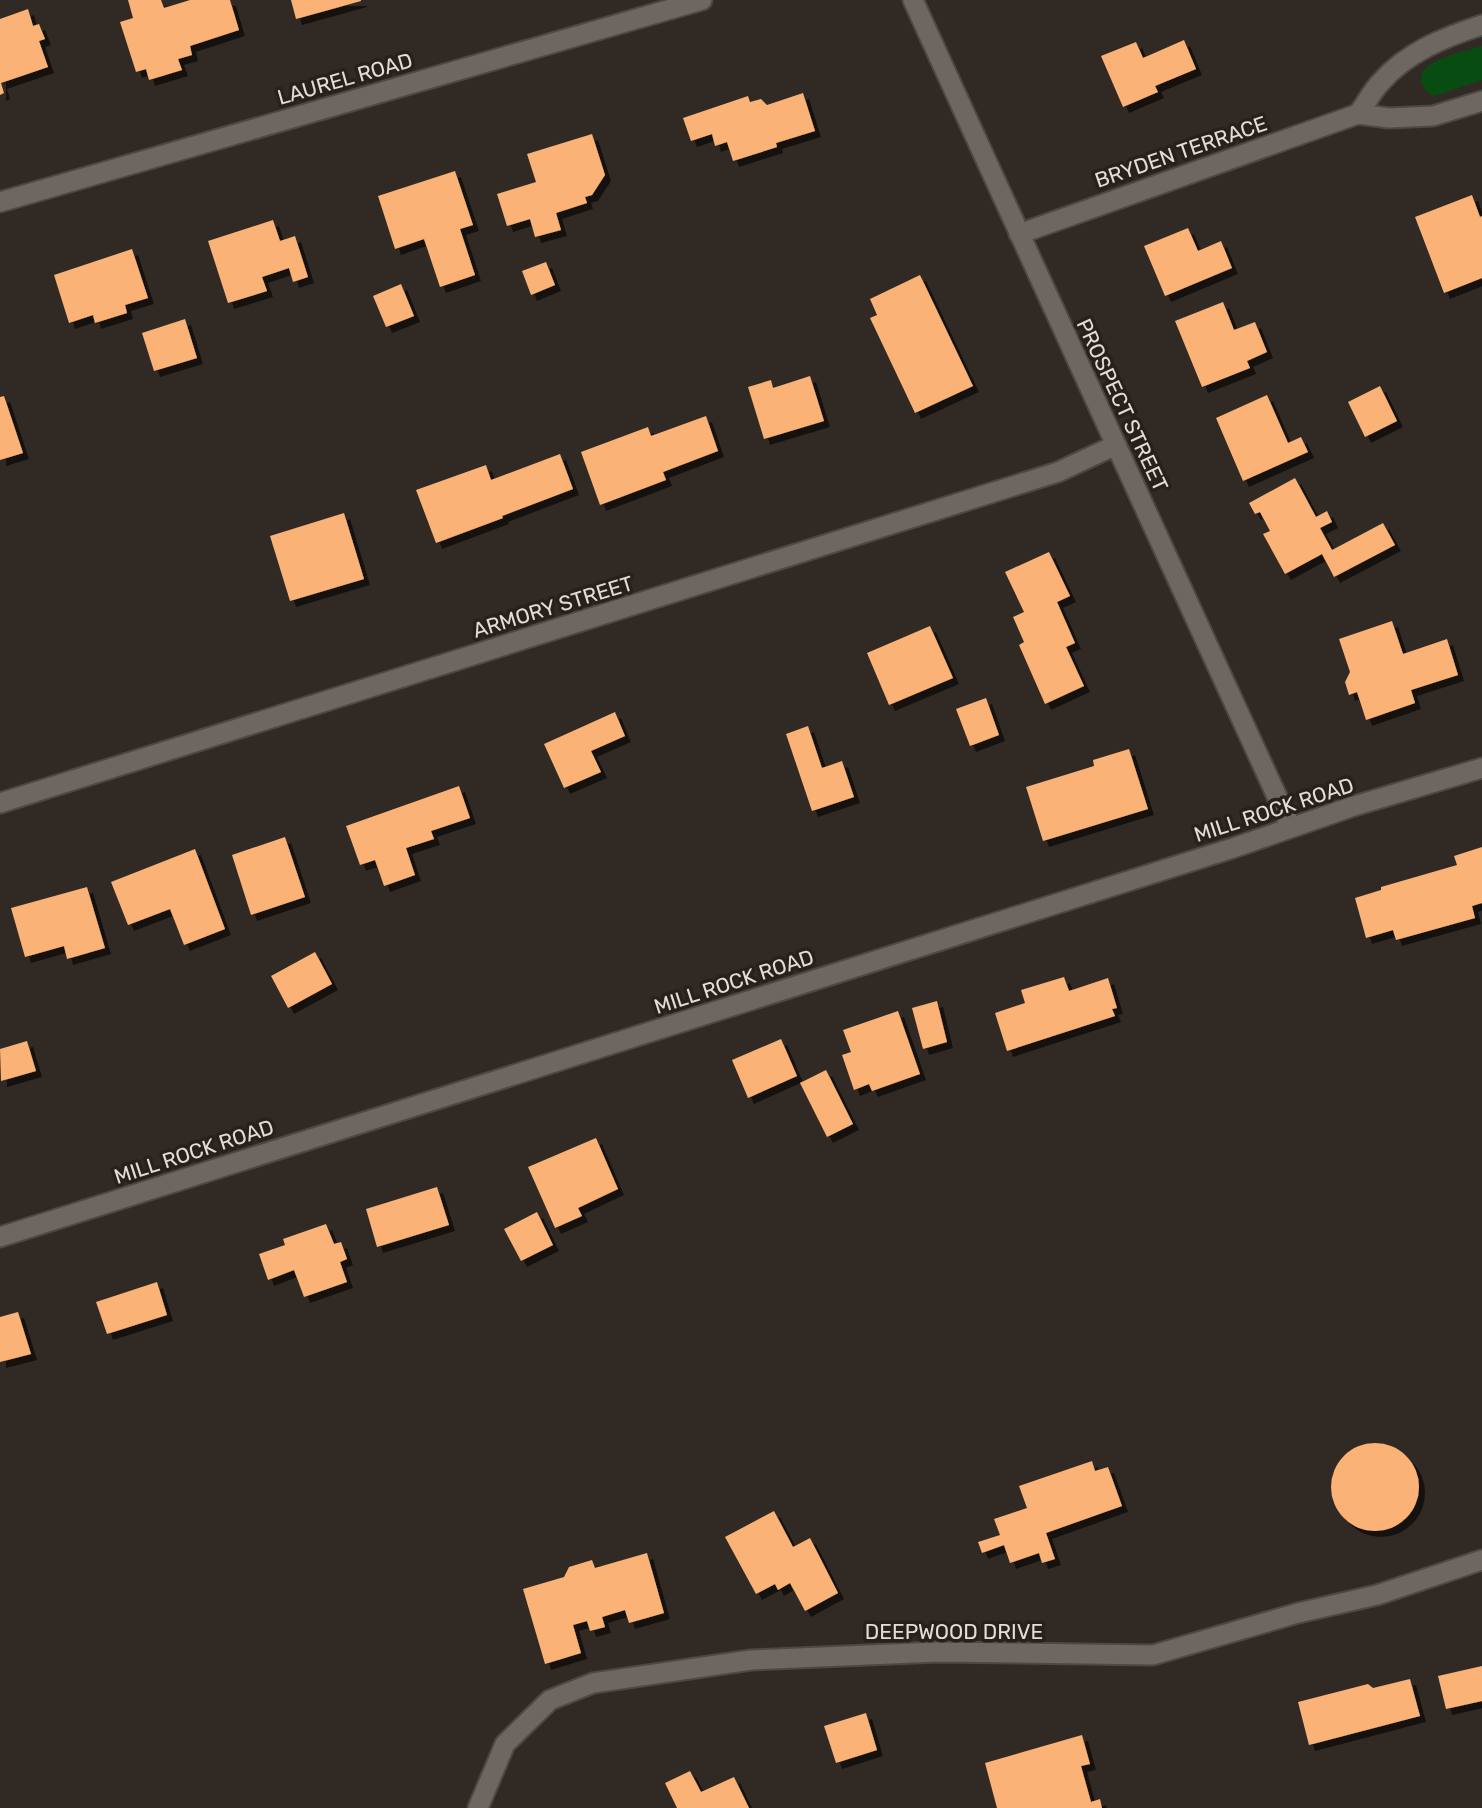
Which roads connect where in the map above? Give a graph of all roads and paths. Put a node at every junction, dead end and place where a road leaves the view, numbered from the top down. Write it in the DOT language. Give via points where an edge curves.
graph roads {
  1 [pos="702,0"];
  2 [pos="913,0"];
  3 [pos="1482,25"];
  4 [pos="1482,102"];
  5 [pos="1359,114"];
  6 [pos="0,202"];
  7 [pos="1019,234"];
  8 [pos="1116,445"];
  9 [pos="1482,768"];
  10 [pos="0,803"];
  11 [pos="1292,827"];
  12 [pos="0,1237"];
  13 [pos="1482,1560"];
  14 [pos="478,1808"];
  1 -- 6 [label="street, LAUREL ROAD"];
  2 -- 7 [label="street, PROSPECT STREET"];
  3 -- 5 [label="street" via="1408,57 1380,82"];
  4 -- 5 [label="street, BRYDEN TERRACE" via="1433,116"];
  5 -- 7 [label="street, BRYDEN TERRACE"];
  7 -- 8 [label="street, PROSPECT STREET"];
  8 -- 10 [label="street, ARMORY STREET" via="1058,472"];
  8 -- 11 [label="street, PROSPECT STREET"];
  9 -- 11 [label="street, MILL ROCK ROAD"];
  11 -- 12 [label="street, MILL ROCK ROAD"];
  13 -- 14 [label="street, DEEPWOOD DRIVE" via="1377,1595 1153,1655 938,1652 751,1660 593,1682 550,1700 505,1744"];
}
